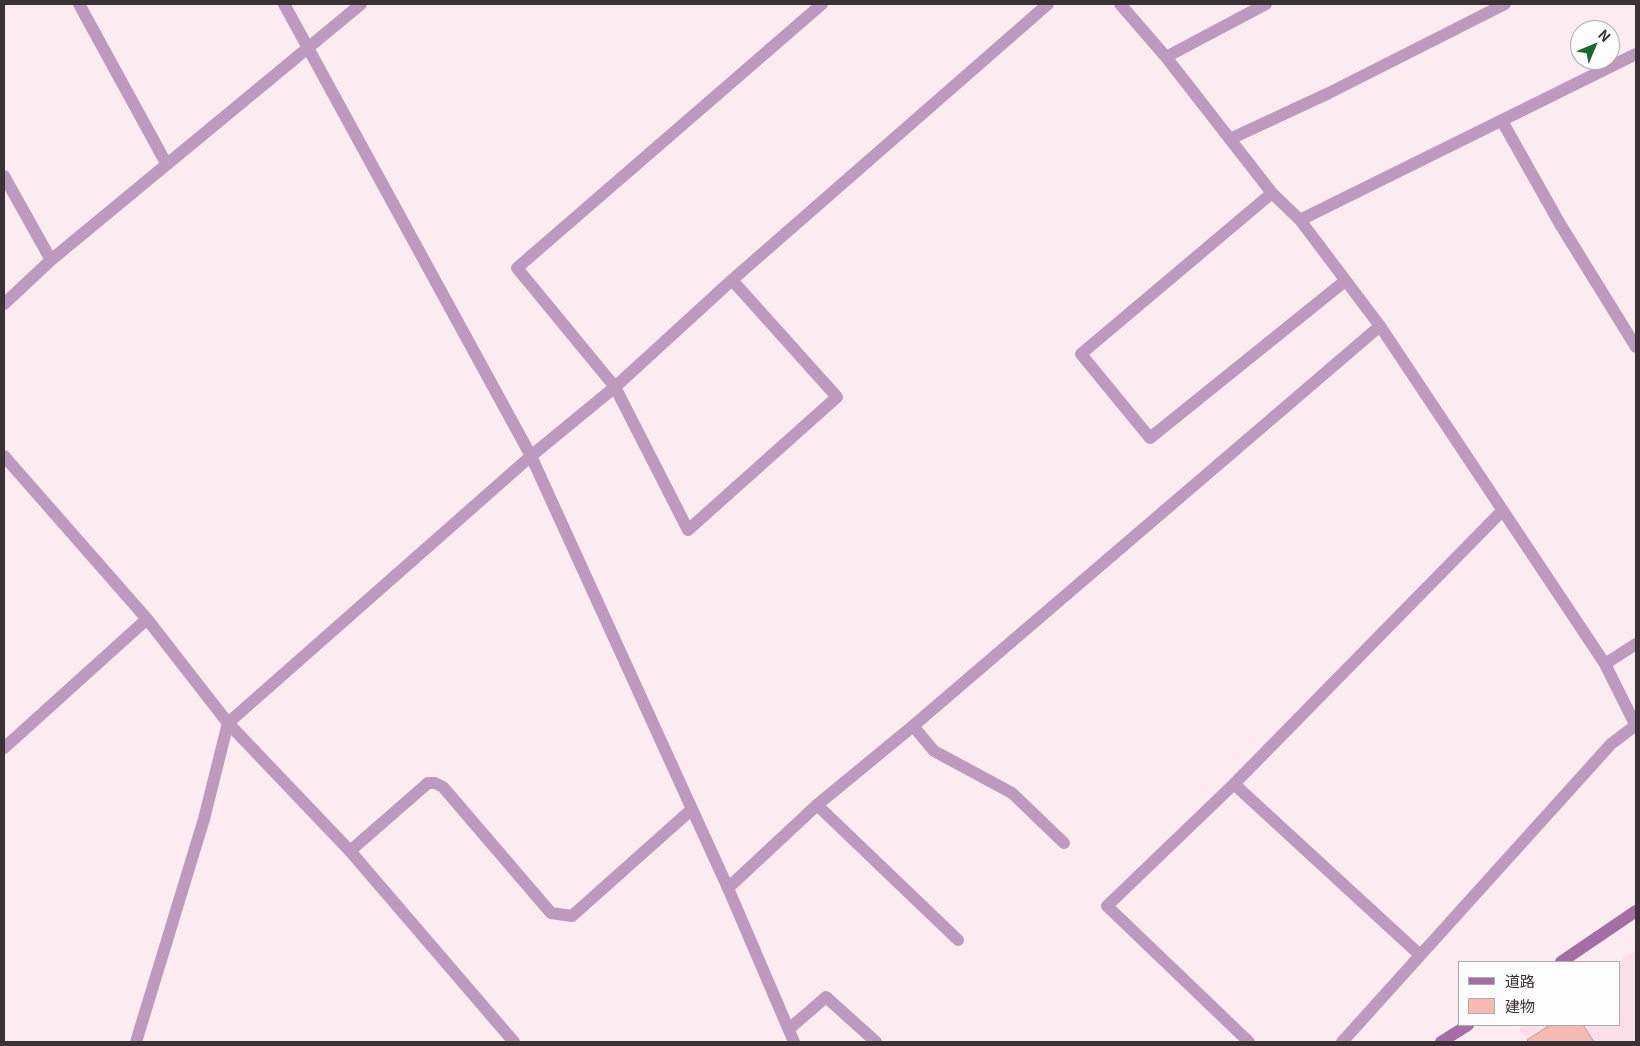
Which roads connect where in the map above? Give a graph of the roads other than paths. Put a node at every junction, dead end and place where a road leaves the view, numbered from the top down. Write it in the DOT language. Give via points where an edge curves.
graph roads {
  1 [pos="79,4"];
  2 [pos="284,4"];
  3 [pos="361,4"];
  4 [pos="822,4"];
  5 [pos="1048,4"];
  6 [pos="1120,4"];
  7 [pos="1266,4"];
  8 [pos="1505,4"];
  9 [pos="1249,8"];
  10 [pos="308,48"];
  11 [pos="1636,54"];
  12 [pos="1166,57"];
  13 [pos="1502,122"];
  14 [pos="1230,139"];
  15 [pos="166,163"];
  16 [pos="4,176"];
  17 [pos="1272,193"];
  18 [pos="1300,220"];
  19 [pos="51,260"];
  20 [pos="732,280"];
  21 [pos="1345,281"];
  22 [pos="4,304"];
  23 [pos="1380,326"];
  24 [pos="1636,347"];
  25 [pos="616,387"];
  26 [pos="4,456"];
  27 [pos="531,456"];
  28 [pos="1502,511"];
  29 [pos="147,619"];
  30 [pos="1636,644"];
  31 [pos="1605,664"];
  32 [pos="228,723"];
  33 [pos="912,726"];
  34 [pos="1636,726"];
  35 [pos="4,748"];
  36 [pos="1234,784"];
  37 [pos="817,805"];
  38 [pos="691,810"];
  39 [pos="1064,843"];
  40 [pos="350,850"];
  41 [pos="728,888"];
  42 [pos="1636,911"];
  43 [pos="958,940"];
  44 [pos="1420,954"];
  45 [pos="1562,961"];
  46 [pos="1466,1026"];
  47 [pos="789,1029"];
  48 [pos="136,1042"];
  49 [pos="514,1042"];
  50 [pos="794,1042"];
  51 [pos="876,1042"];
  52 [pos="1249,1042"];
  53 [pos="1342,1042"];
  54 [pos="1441,1042"];
  1 -- 15 [label="street"];
  2 -- 10 [label="street"];
  3 -- 10 [label="street"];
  4 -- 25 [label="street" via="517,268"];
  5 -- 20 [label="street"];
  6 -- 12 [label="street"];
  7 -- 9 [label="street"];
  8 -- 14 [label="street"];
  9 -- 12 [label="street"];
  10 -- 15 [label="street"];
  10 -- 27 [label="street"];
  11 -- 13 [label="street"];
  12 -- 14 [label="street"];
  13 -- 18 [label="street"];
  13 -- 24 [label="street"];
  14 -- 17 [label="street"];
  15 -- 19 [label="street"];
  16 -- 19 [label="street"];
  17 -- 18 [label="street"];
  17 -- 21 [label="street" via="1081,354 1093,370 1150,438"];
  18 -- 21 [label="street"];
  19 -- 22 [label="street"];
  20 -- 25 [label="street"];
  20 -- 25 [label="street" via="836,397 688,530"];
  21 -- 23 [label="street"];
  23 -- 28 [label="street"];
  23 -- 33 [label="street"];
  25 -- 27 [label="street"];
  26 -- 29 [label="street"];
  27 -- 32 [label="street"];
  27 -- 38 [label="street"];
  28 -- 31 [label="street"];
  28 -- 36 [label="street"];
  29 -- 32 [label="street"];
  29 -- 35 [label="street"];
  30 -- 31 [label="street"];
  31 -- 34 [label="street"];
  32 -- 40 [label="street"];
  32 -- 48 [label="street" via="204,818"];
  33 -- 37 [label="street"];
  33 -- 39 [label="street" via="934,750 1012,794"];
  34 -- 44 [label="street" via="1611,744"];
  36 -- 44 [label="street"];
  36 -- 52 [label="street" via="1106,906"];
  37 -- 41 [label="street"];
  37 -- 43 [label="street"];
  38 -- 40 [label="street" via="572,916 551,913 444,787 436,783 428,783"];
  38 -- 41 [label="street"];
  40 -- 49 [label="street"];
  41 -- 47 [label="street"];
  42 -- 45 [label="main road"];
  44 -- 53 [label="street"];
  46 -- 54 [label="main road"];
  47 -- 50 [label="street"];
  47 -- 51 [label="street" via="826,997"];
}
